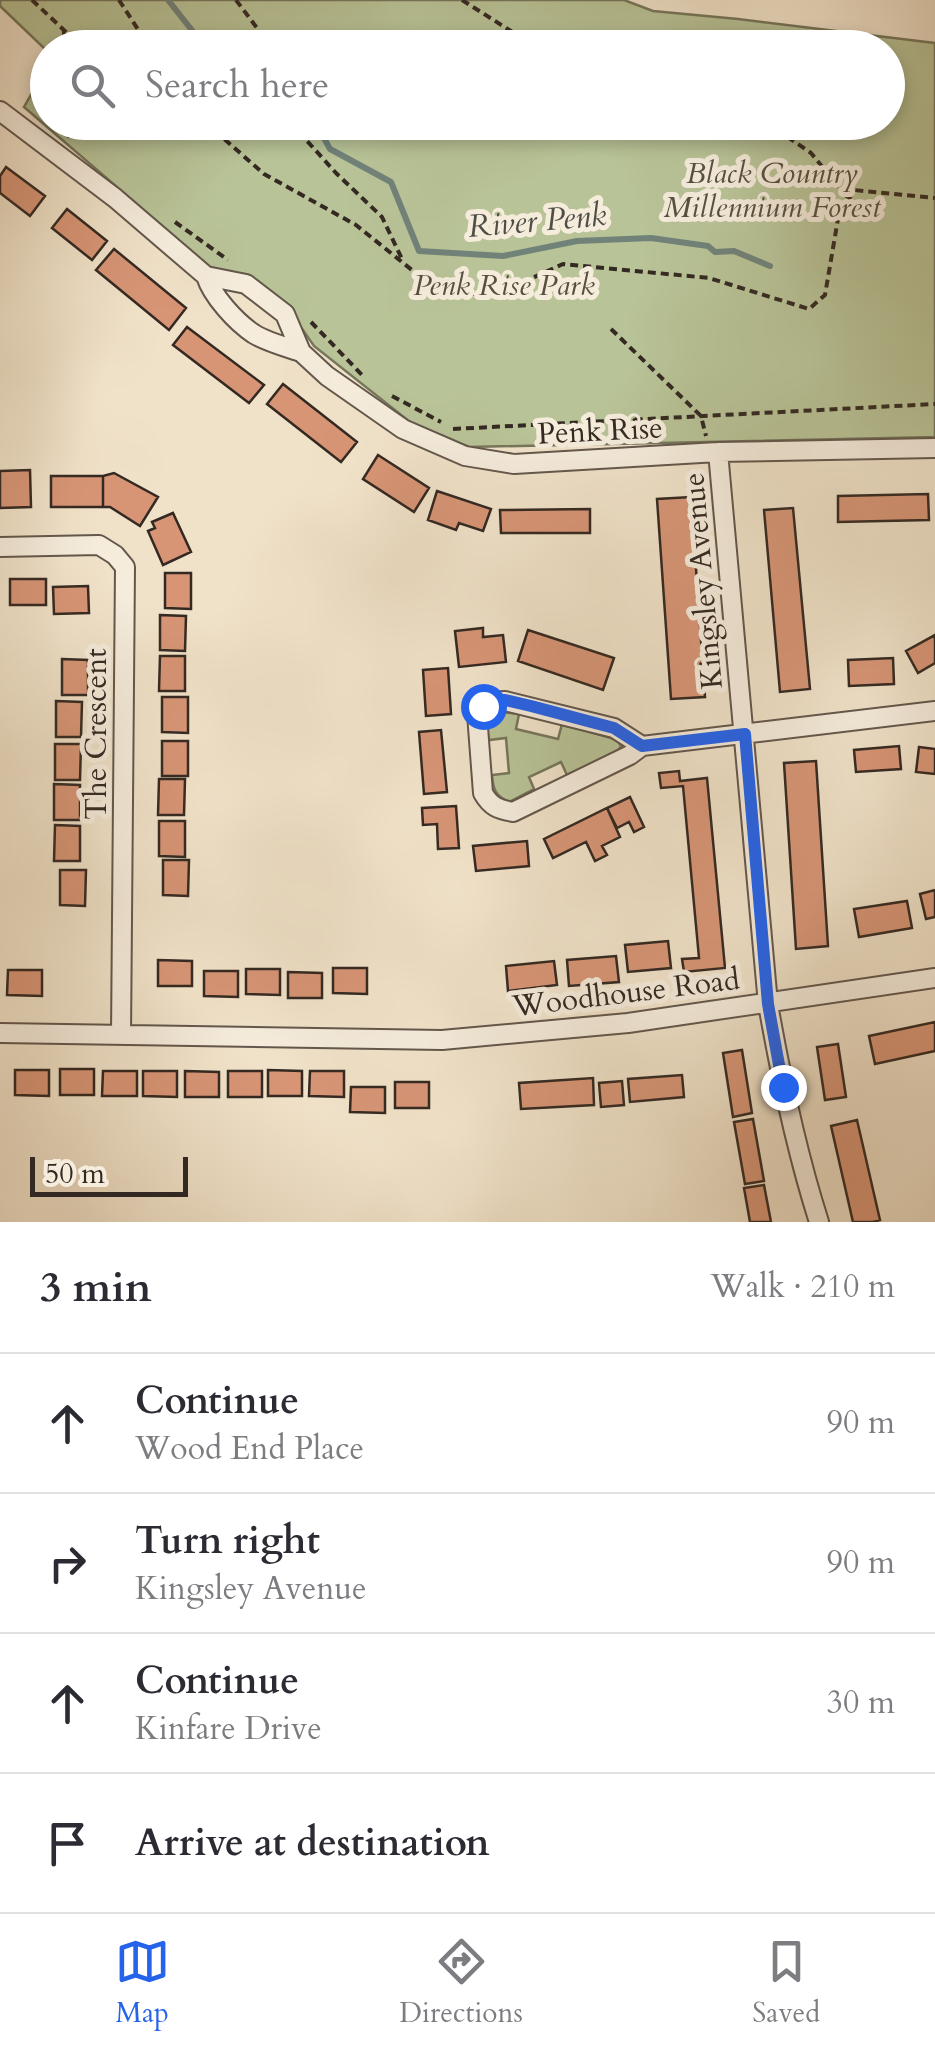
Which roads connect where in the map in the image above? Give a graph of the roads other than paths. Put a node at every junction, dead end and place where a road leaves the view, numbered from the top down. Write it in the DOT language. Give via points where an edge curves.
graph roads {
  1 [pos="0,110"];
  2 [pos="30,133"];
  3 [pos="39,140"];
  4 [pos="206,276"];
  5 [pos="301,352"];
  6 [pos="935,448"];
  7 [pos="714,452"];
  8 [pos="0,546"];
  9 [pos="935,711"];
  10 [pos="745,734"];
  11 [pos="642,746"];
  12 [pos="935,978"];
  13 [pos="768,1004"];
  14 [pos="0,1033"];
  15 [pos="122,1034"];
  16 [pos="819,1222"];
  1 -- 2 [label="street, Penk Rise"];
  3 -- 4 [label="street, Penk Rise"];
  4 -- 5 [label="street, Penk Rise" via="222,304 254,334"];
  4 -- 5 [label="street, Penk Rise" via="246,284 284,314"];
  5 -- 7 [label="street, Penk Rise" via="404,429 465,456 514,464"];
  6 -- 7 [label="street, Penk Rise"];
  7 -- 10 [label="street, Kingsley Avenue"];
  8 -- 15 [label="street, The Crescent" via="99,545 124,567"];
  9 -- 10 [label="street"];
  10 -- 11 [label="street"];
  10 -- 13 [label="street, Kingsley Avenue"];
  11 -- 11 [label="street" via="513,812 497,809 483,793 477,714 505,700 614,728"];
  12 -- 13 [label="street, Woodhouse Road"];
  13 -- 15 [label="street, Woodhouse Road" via="442,1040"];
  13 -- 16 [label="street, Kingsley Avenue"];
  14 -- 15 [label="street"];
}
